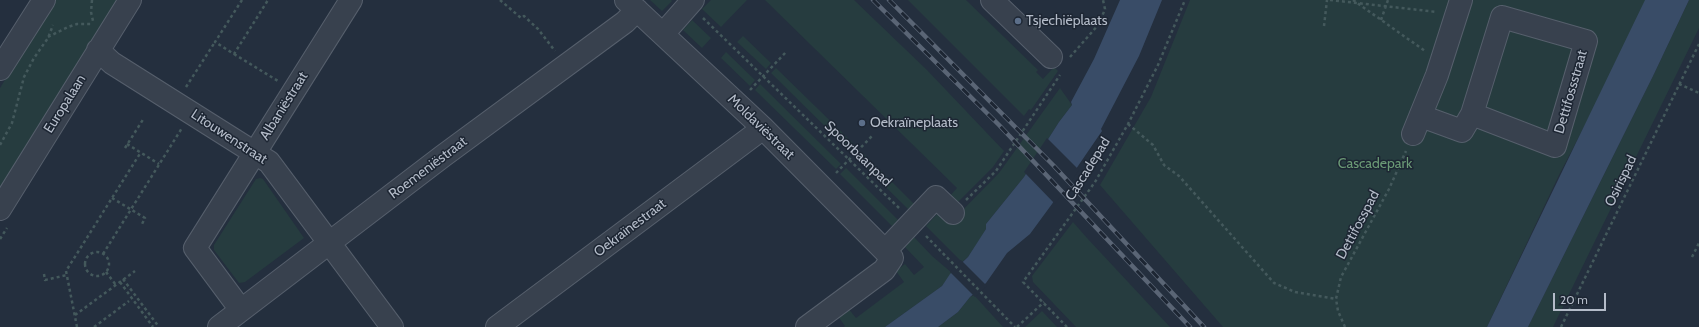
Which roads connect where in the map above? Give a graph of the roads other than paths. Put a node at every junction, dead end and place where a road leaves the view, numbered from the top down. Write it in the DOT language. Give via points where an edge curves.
graph roads {
  1 [pos="44,0"];
  2 [pos="130,0"];
  3 [pos="351,0"];
  4 [pos="992,0"];
  5 [pos="691,2"];
  6 [pos="631,5"];
  7 [pos="1459,7"];
  8 [pos="663,34"];
  9 [pos="98,50"];
  10 [pos="1056,65"];
  11 [pos="0,69"];
  12 [pos="1472,114"];
  13 [pos="762,127"];
  14 [pos="254,152"];
  15 [pos="0,209"];
  16 [pos="953,213"];
  17 [pos="330,244"];
  18 [pos="888,255"];
  19 [pos="241,310"];
  20 [pos="219,327"];
  21 [pos="392,327"];
  22 [pos="497,327"];
  23 [pos="808,327"];
  1 -- 11 [label="street"];
  2 -- 9 [label="street, Europalaan"];
  3 -- 14 [label="street, Albaniëstraat"];
  4 -- 10 [label="street"];
  5 -- 8 [label="street"];
  6 -- 8 [label="street, Moldaviëstraat"];
  6 -- 17 [label="street, Roemeniëstraat" via="625,22 442,156"];
  7 -- 12 [label="street, Dettifossstraat" via="1417,125 1462,131"];
  8 -- 13 [label="street, Moldaviëstraat"];
  9 -- 14 [label="street, Litouwenstraat" via="112,63"];
  9 -- 15 [label="street, Europalaan"];
  12 -- 12 [label="street, Dettifossstraat" via="1555,146 1586,41 1502,17"];
  13 -- 18 [label="street, Moldaviëstraat"];
  13 -- 22 [label="street, Oekraïnestraat"];
  14 -- 17 [label="street, Litouwenstraat" via="269,162"];
  14 -- 19 [label="street, Albaniëstraat" via="195,248"];
  16 -- 18 [label="street" via="936,197 913,221"];
  17 -- 19 [label="street, Roemeniëstraat"];
  17 -- 21 [label="street, Litouwenstraat"];
  18 -- 23 [label="street" via="884,270"];
  19 -- 20 [label="street, Roemeniëstraat"];
}
